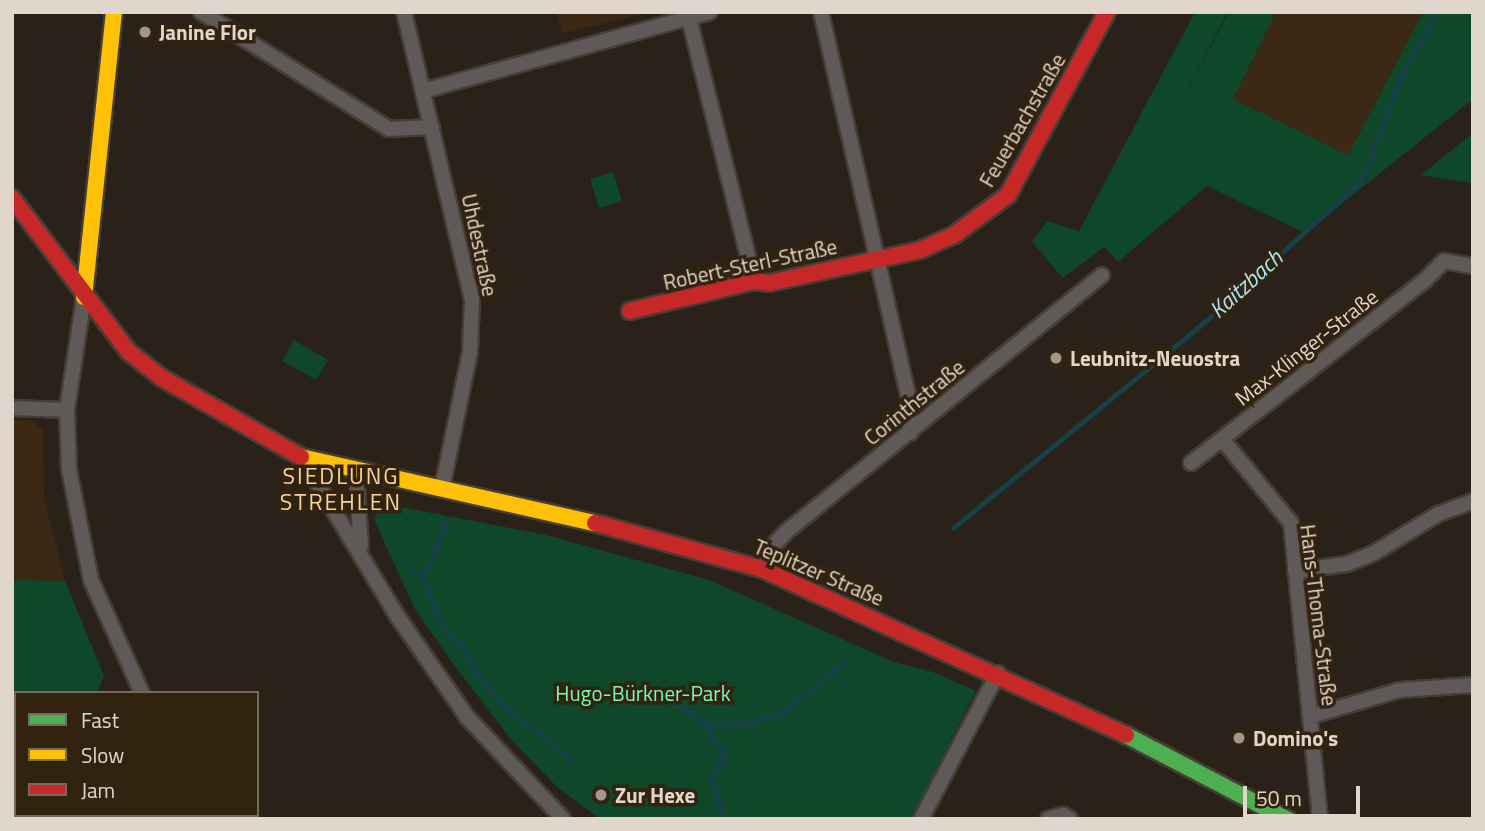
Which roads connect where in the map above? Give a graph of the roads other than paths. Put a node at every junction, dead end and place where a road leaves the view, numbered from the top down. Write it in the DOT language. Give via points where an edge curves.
graph roads {
  1 [pos="114,12"];
  2 [pos="201,12"];
  3 [pos="404,12"];
  4 [pos="709,12"];
  5 [pos="821,12"];
  6 [pos="1107,12"];
  7 [pos="689,18"];
  8 [pos="423,91"];
  9 [pos="432,127"];
  10 [pos="12,198"];
  11 [pos="877,258"];
  12 [pos="1473,266"];
  13 [pos="1102,275"];
  14 [pos="754,281"];
  15 [pos="83,297"];
  16 [pos="631,311"];
  17 [pos="12,408"];
  18 [pos="68,410"];
  19 [pos="910,433"];
  20 [pos="1222,439"];
  21 [pos="302,458"];
  22 [pos="1191,463"];
  23 [pos="356,473"];
  24 [pos="442,488"];
  25 [pos="1473,501"];
  26 [pos="361,551"];
  27 [pos="762,569"];
  28 [pos="1295,571"];
  29 [pos="998,673"];
  30 [pos="1473,685"];
  31 [pos="141,691"];
  32 [pos="1311,716"];
  33 [pos="563,819"];
  34 [pos="921,819"];
  35 [pos="1048,819"];
  36 [pos="1070,819"];
  37 [pos="1287,819"];
  38 [pos="1320,819"];
  1 -- 15 [label="main road"];
  2 -- 9 [label="street" via="389,129"];
  3 -- 8 [label="street, Uhdestraße"];
  4 -- 7 [label="street"];
  5 -- 11 [label="street"];
  6 -- 11 [label="main road, Feuerbachstraße" via="1008,195 954,235 920,250"];
  7 -- 8 [label="street"];
  7 -- 14 [label="street"];
  8 -- 9 [label="street, Uhdestraße"];
  9 -- 24 [label="street, Uhdestraße" via="473,313 470,352"];
  10 -- 15 [label="main road, Teplitzer Straße"];
  11 -- 14 [label="main road, Robert-Sterl-Straße" via="769,283"];
  11 -- 19 [label="street" via="909,400"];
  12 -- 20 [label="street, Max-Klinger-Straße" via="1444,261"];
  13 -- 19 [label="street, Corinthstraße"];
  14 -- 16 [label="main road, Robert-Sterl-Straße"];
  15 -- 18 [label="street"];
  15 -- 21 [label="main road, Teplitzer Straße" via="147,368"];
  17 -- 18 [label="street"];
  18 -- 31 [label="street" via="69,469 86,563"];
  19 -- 27 [label="street, Corinthstraße" via="786,532"];
  20 -- 22 [label="street, Max-Klinger-Straße"];
  20 -- 28 [label="street, Hans-Thoma-Straße" via="1291,523"];
  21 -- 23 [label="main road, Teplitzer Straße"];
  21 -- 26 [label="street"];
  23 -- 24 [label="main road, Teplitzer Straße"];
  23 -- 26 [label="street"];
  24 -- 27 [label="main road, Teplitzer Straße" via="583,518"];
  25 -- 28 [label="street" via="1438,514 1347,564"];
  26 -- 33 [label="street" via="398,617 467,717"];
  27 -- 29 [label="main road, Teplitzer Straße"];
  28 -- 32 [label="street, Hans-Thoma-Straße"];
  29 -- 34 [label="street"];
  29 -- 37 [label="main road, Teplitzer Straße" via="1186,764"];
  30 -- 32 [label="street" via="1401,690"];
  32 -- 38 [label="street, Hans-Thoma-Straße"];
  35 -- 36 [label="street" via="1062,815"];
}
